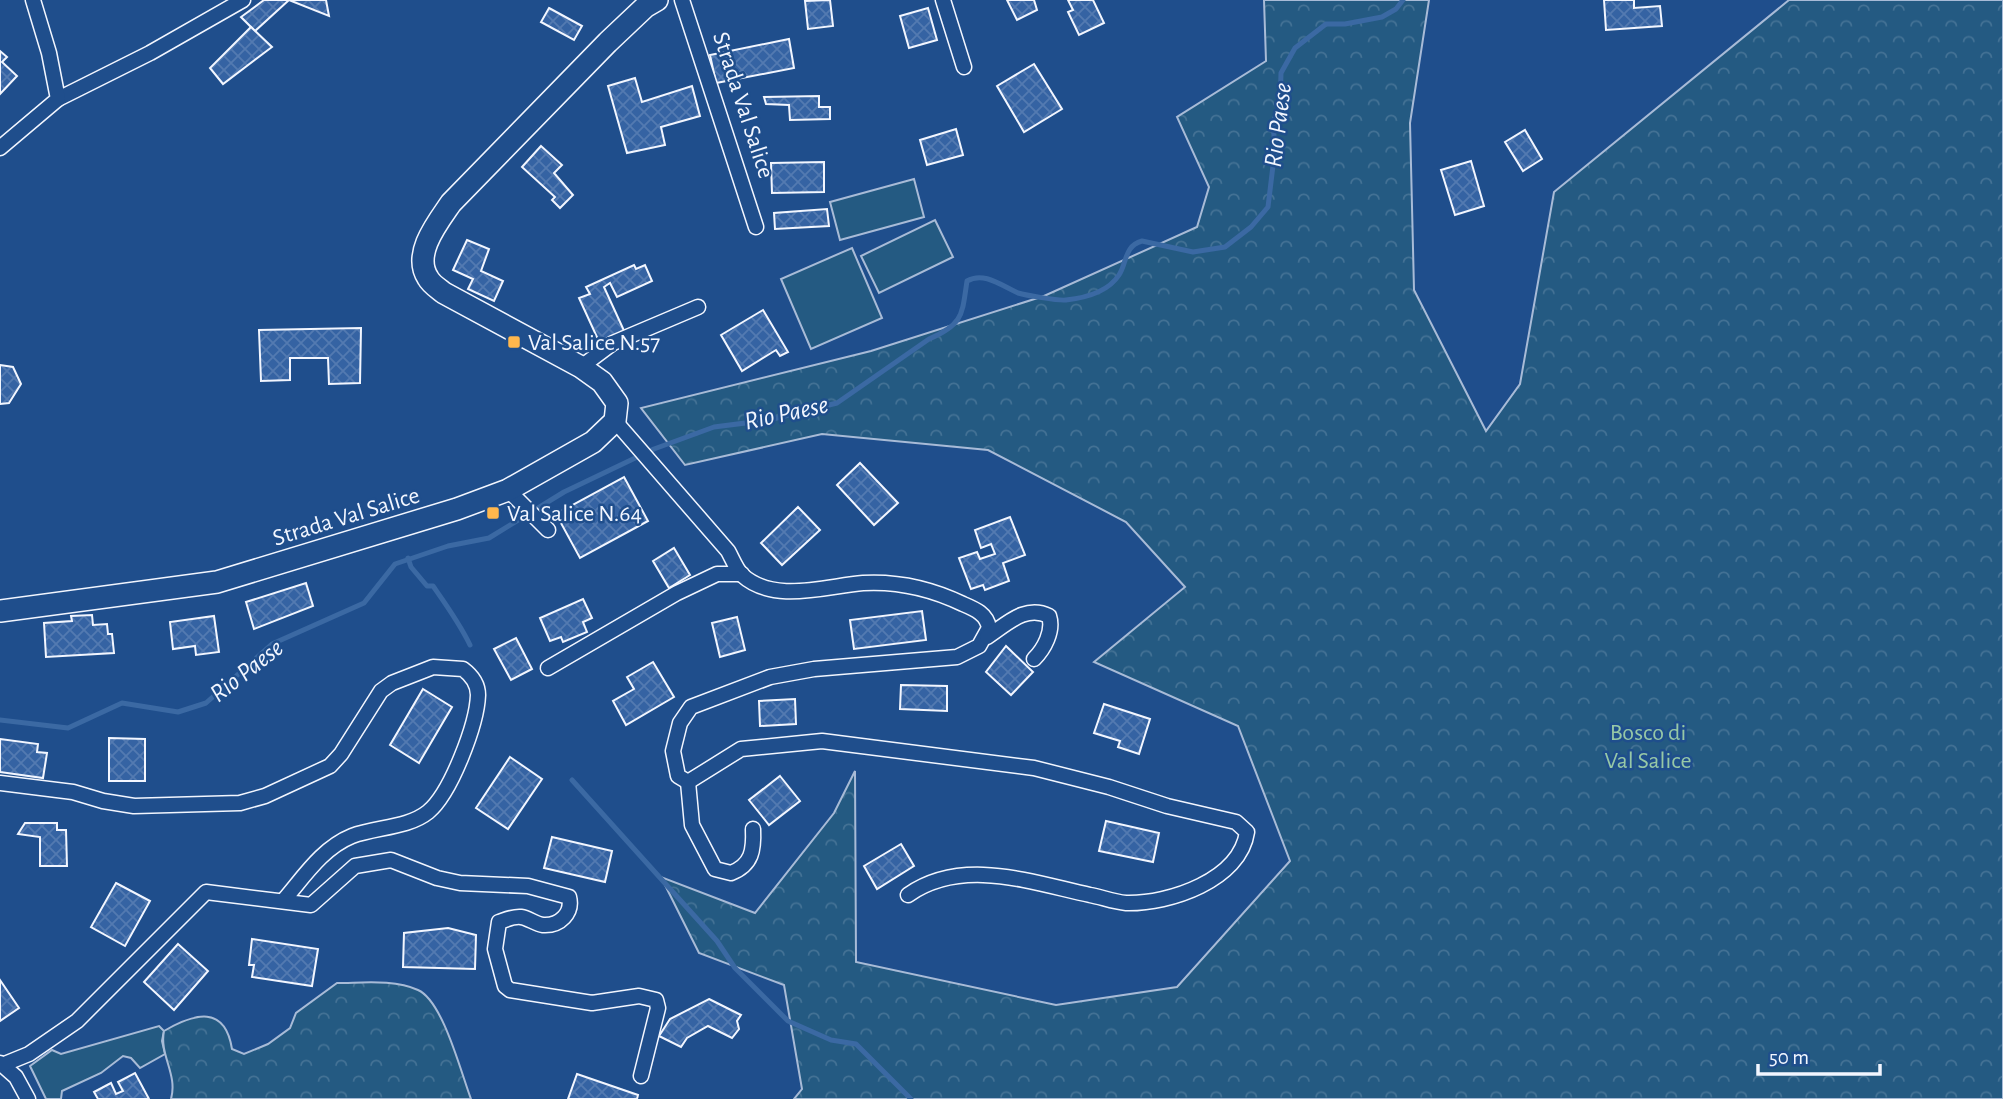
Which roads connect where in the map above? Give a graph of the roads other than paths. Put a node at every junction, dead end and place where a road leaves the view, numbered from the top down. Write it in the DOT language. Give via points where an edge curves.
graph roads {
  1 [pos="33,0"];
  2 [pos="243,0"];
  3 [pos="657,0"];
  4 [pos="682,0"];
  5 [pos="943,0"];
  6 [pos="964,67"];
  7 [pos="58,99"];
  8 [pos="0,148"];
  9 [pos="756,227"];
  10 [pos="698,307"];
  11 [pos="580,367"];
  12 [pos="615,421"];
  13 [pos="508,490"];
  14 [pos="542,525"];
  15 [pos="742,574"];
  16 [pos="0,611"];
  17 [pos="987,637"];
  18 [pos="1034,659"];
  19 [pos="548,668"];
  20 [pos="688,782"];
  21 [pos="0,783"];
  22 [pos="753,829"];
  23 [pos="908,895"];
  24 [pos="282,901"];
  25 [pos="1,1064"];
  26 [pos="641,1076"];
  27 [pos="28,1099"];
  1 -- 7 [label="street" via="50,52"];
  2 -- 7 [label="street"];
  3 -- 11 [label="street" via="608,42 451,203 422,254 427,277 444,293"];
  4 -- 9 [label="street, Strada Val Salice"];
  5 -- 6 [label="street"];
  7 -- 8 [label="street"];
  10 -- 11 [label="street" via="613,343"];
  11 -- 12 [label="street" via="602,382 617,403"];
  12 -- 13 [label="street, Strada Val Salice" via="593,442"];
  12 -- 15 [label="street" via="728,551"];
  13 -- 14 [label="street"];
  13 -- 16 [label="street, Strada Val Salice" via="217,582"];
  15 -- 17 [label="street" via="761,586 791,591 865,583 910,585 977,610 988,622"];
  15 -- 19 [label="street" via="717,575 677,593"];
  17 -- 18 [label="street" via="1022,614 1049,616 1050,628"];
  17 -- 20 [label="street" via="957,657 770,677 691,706 680,723 673,751 678,776"];
  20 -- 22 [label="street" via="692,825 715,869 730,873 749,861"];
  20 -- 23 [label="street" via="741,750 822,741 1034,768 1236,822 1247,832 1244,848 1221,873 1196,888 1163,898 1126,903 985,873 925,883"];
  21 -- 24 [label="street" via="134,806 240,803 330,766 381,691 392,682 433,667 463,669 470,674 478,695 474,716 443,795 428,812 411,821 351,836 336,845"];
  24 -- 25 [label="street" via="206,892 77,1021 29,1054"];
  24 -- 26 [label="street" via="311,905 355,866 391,860 449,880 528,886 569,897 568,914 555,923 542,925 521,917 499,922 495,949 505,986 592,1003 639,996 656,1000 658,1008"];
  25 -- 27 [label="street" via="16,1077"];
}
